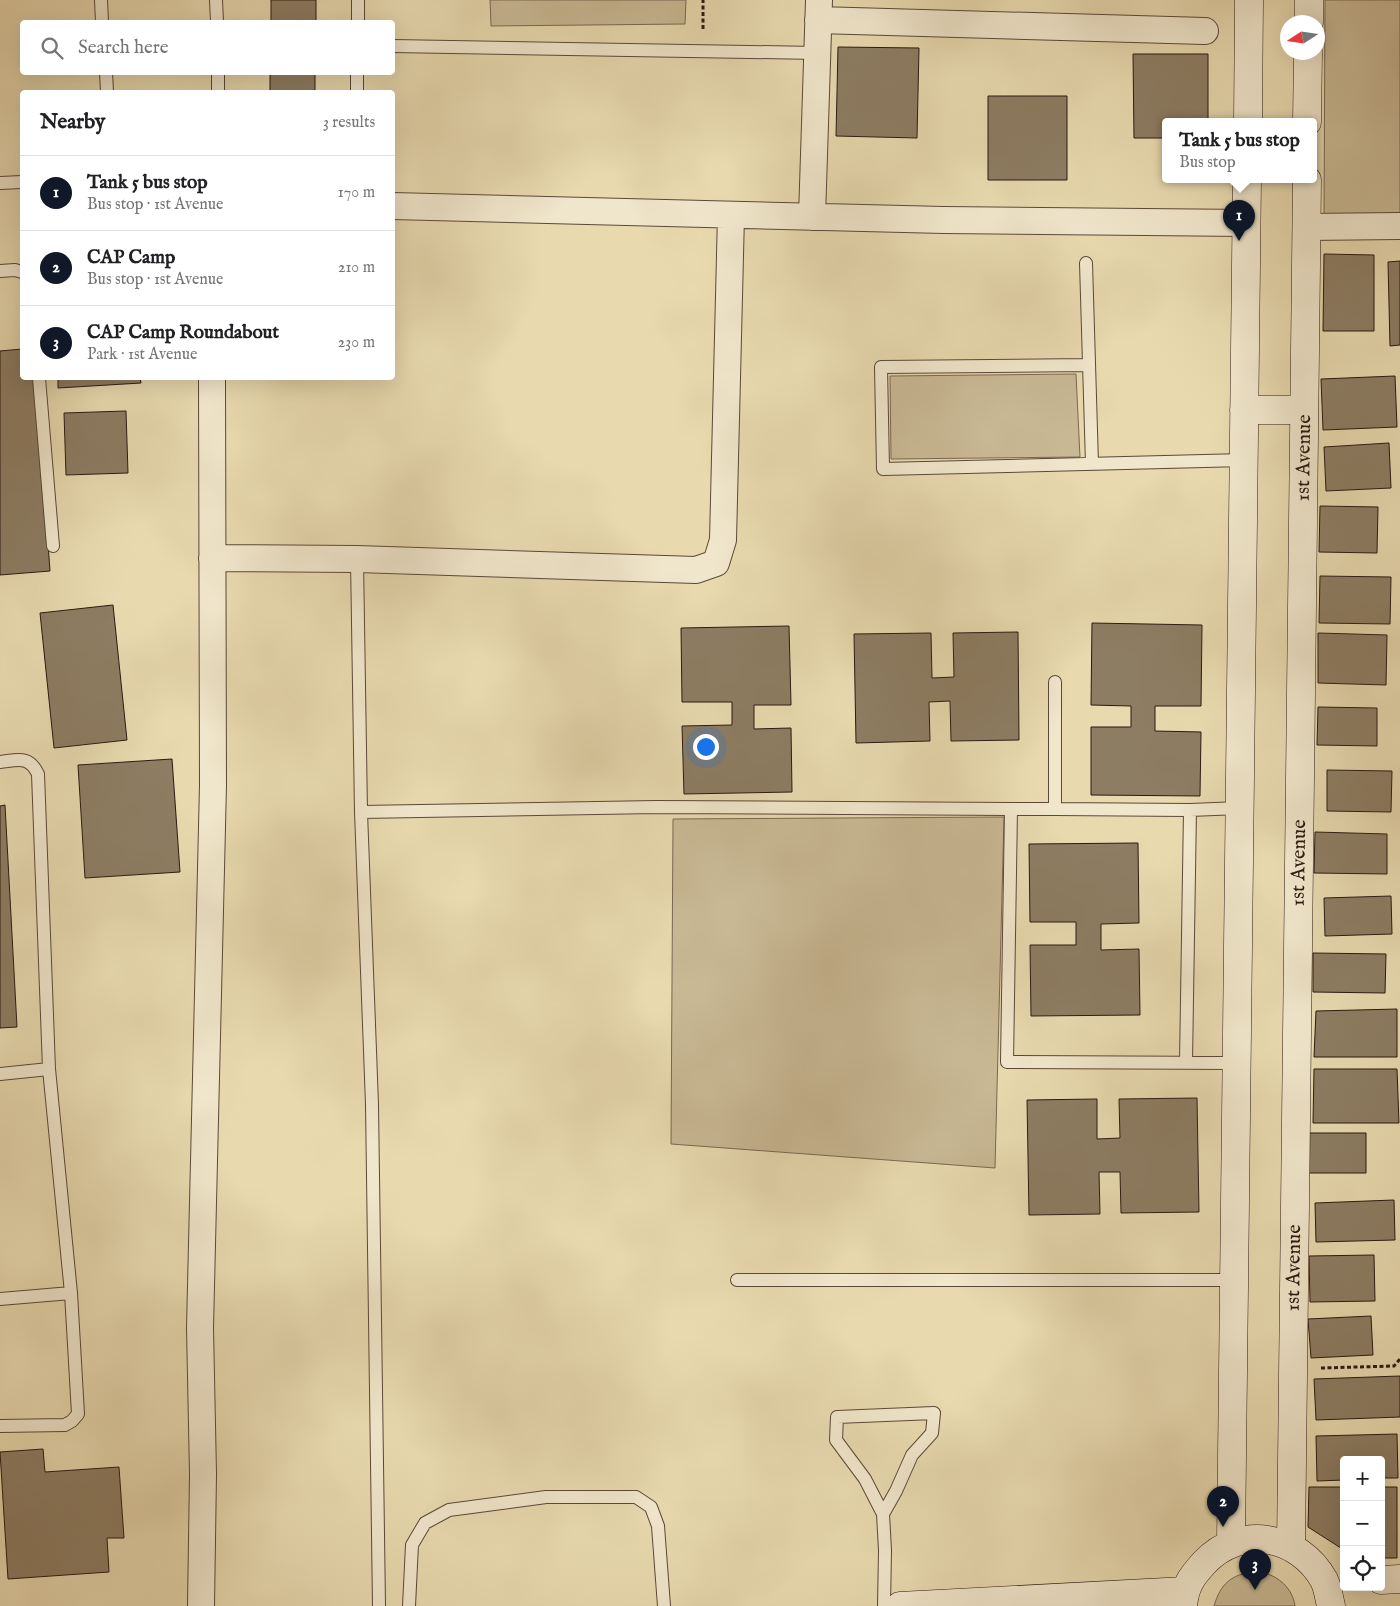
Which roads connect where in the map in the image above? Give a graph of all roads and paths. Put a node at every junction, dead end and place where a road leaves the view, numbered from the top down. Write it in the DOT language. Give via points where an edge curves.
graph roads {
  1 [pos="101,0"];
  2 [pos="216,0"];
  3 [pos="358,0"];
  4 [pos="703,0"];
  5 [pos="1249,0"];
  6 [pos="1309,0"];
  7 [pos="819,10"];
  8 [pos="1309,15"];
  9 [pos="102,20"];
  10 [pos="217,20"];
  11 [pos="358,20"];
  12 [pos="1205,31"];
  13 [pos="703,32"];
  14 [pos="395,46"];
  15 [pos="817,53"];
  16 [pos="1308,60"];
  17 [pos="106,75"];
  18 [pos="218,75"];
  19 [pos="357,75"];
  20 [pos="107,90"];
  21 [pos="218,90"];
  22 [pos="357,90"];
  23 [pos="1248,118"];
  24 [pos="1307,118"];
  25 [pos="20,182"];
  26 [pos="0,183"];
  27 [pos="1247,183"];
  28 [pos="1307,183"];
  29 [pos="395,206"];
  30 [pos="731,215"];
  31 [pos="812,217"];
  32 [pos="1246,224"];
  33 [pos="1400,226"];
  34 [pos="1306,227"];
  35 [pos="1086,263"];
  36 [pos="0,271"];
  37 [pos="20,271"];
  38 [pos="1088,365"];
  39 [pos="39,380"];
  40 [pos="212,380"];
  41 [pos="1244,410"];
  42 [pos="1304,410"];
  43 [pos="1244,460"];
  44 [pos="1092,464"];
  45 [pos="53,546"];
  46 [pos="212,558"];
  47 [pos="357,559"];
  48 [pos="1055,682"];
  49 [pos="0,762"];
  50 [pos="1240,808"];
  51 [pos="1010,809"];
  52 [pos="1055,809"];
  53 [pos="1190,810"];
  54 [pos="361,812"];
  55 [pos="1186,1062"];
  56 [pos="1237,1063"];
  57 [pos="50,1069"];
  58 [pos="0,1074"];
  59 [pos="737,1280"];
  60 [pos="1234,1280"];
  61 [pos="70,1293"];
  62 [pos="0,1299"];
  63 [pos="1400,1359"];
  64 [pos="1293,1370"];
  65 [pos="0,1426"];
  66 [pos="883,1514"];
  67 [pos="1231,1544"];
  68 [pos="1291,1547"];
  69 [pos="1400,1579"];
  70 [pos="1385,1580"];
  71 [pos="1333,1590"];
  72 [pos="1184,1599"];
  73 [pos="201,1606"];
  74 [pos="379,1606"];
  75 [pos="410,1606"];
  76 [pos="664,1606"];
  77 [pos="884,1606"];
  78 [pos="900,1606"];
  1 -- 9 [label="lane"];
  2 -- 10 [label="lane"];
  3 -- 11 [label="lane"];
  4 -- 13 [label="path"];
  5 -- 23 [label="main road"];
  6 -- 8 [label="main road"];
  7 -- 12 [label="street"];
  7 -- 15 [label="street"];
  14 -- 15 [label="lane"];
  15 -- 31 [label="street"];
  16 -- 24 [label="main road"];
  17 -- 20 [label="lane"];
  18 -- 21 [label="lane"];
  19 -- 22 [label="lane"];
  25 -- 26 [label="lane"];
  27 -- 32 [label="main road"];
  28 -- 34 [label="main road, 1st Avenue"];
  29 -- 30 [label="street"];
  30 -- 31 [label="street"];
  30 -- 47 [label="street" via="723,540 716,563 696,570"];
  31 -- 32 [label="street"];
  32 -- 41 [label="main road"];
  33 -- 34 [label="street"];
  34 -- 42 [label="main road, 1st Avenue"];
  35 -- 38 [label="lane"];
  36 -- 37 [label="lane"];
  38 -- 44 [label="lane"];
  38 -- 44 [label="lane" via="881,366 883,469"];
  39 -- 45 [label="lane"];
  40 -- 46 [label="street"];
  41 -- 42 [label="main road"];
  41 -- 43 [label="main road"];
  42 -- 64 [label="main road, 1st Avenue"];
  43 -- 44 [label="lane"];
  43 -- 50 [label="main road"];
  46 -- 47 [label="street"];
  46 -- 73 [label="street" via="213,785 200,1328"];
  47 -- 54 [label="lane"];
  48 -- 52 [label="lane"];
  49 -- 57 [label="lane" via="25,760 34,764 38,774"];
  50 -- 53 [label="lane"];
  50 -- 56 [label="main road"];
  51 -- 52 [label="lane"];
  51 -- 54 [label="lane" via="656,806"];
  51 -- 55 [label="lane" via="1007,1062"];
  52 -- 53 [label="lane"];
  53 -- 55 [label="lane"];
  54 -- 74 [label="lane" via="372,1114"];
  55 -- 56 [label="lane"];
  56 -- 60 [label="main road"];
  57 -- 58 [label="lane"];
  57 -- 61 [label="lane"];
  59 -- 60 [label="lane"];
  60 -- 67 [label="main road"];
  61 -- 62 [label="lane"];
  61 -- 65 [label="lane" via="78,1414 65,1425"];
  63 -- 64 [label="path" via="1394,1366"];
  64 -- 68 [label="main road, 1st Avenue"];
  66 -- 66 [label="lane" via="912,1455 932,1433 934,1413 837,1417 836,1440 865,1479"];
  66 -- 77 [label="lane"];
  67 -- 68 [label="main road" via="1266,1539"];
  67 -- 72 [label="main road" via="1214,1552 1191,1577"];
  68 -- 71 [label="main road" via="1312,1563"];
  69 -- 70 [label="main road"];
  72 -- 78 [label="main road"];
  75 -- 76 [label="lane" via="412,1545 425,1523 449,1510 546,1497 636,1496 651,1507 658,1526"];
}
